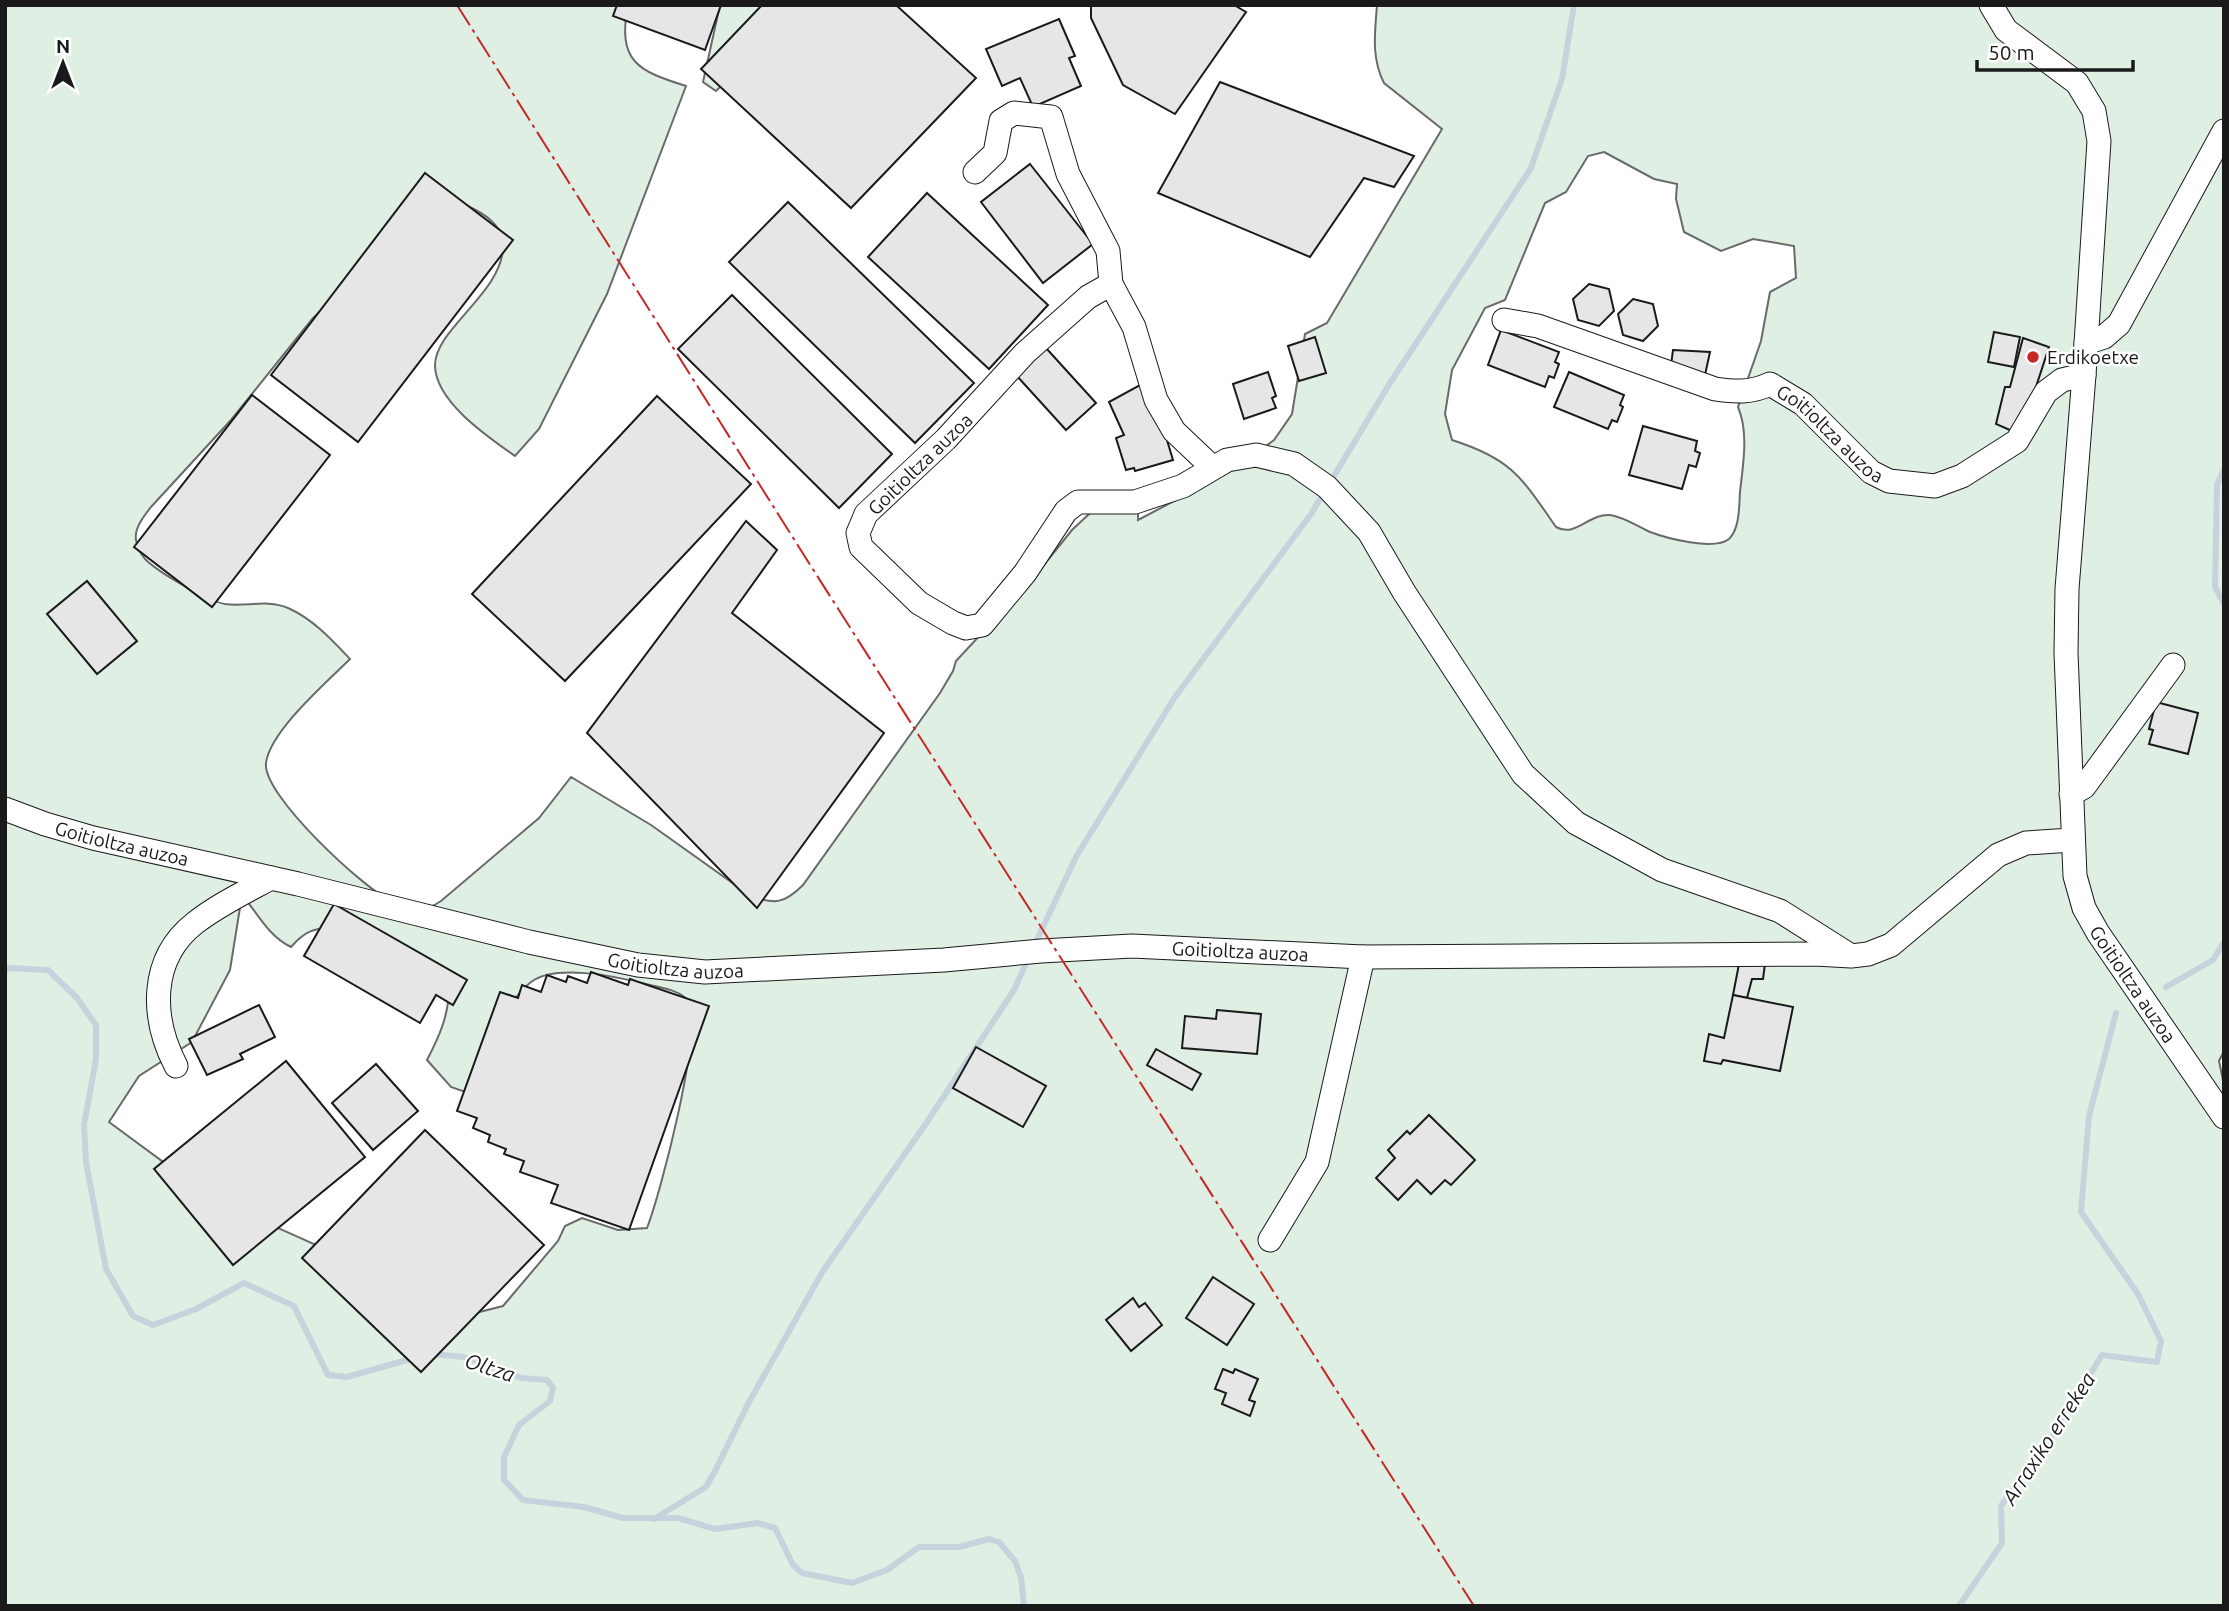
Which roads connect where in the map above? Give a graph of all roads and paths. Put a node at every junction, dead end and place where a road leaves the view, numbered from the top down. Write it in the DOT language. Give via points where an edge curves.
graph roads {
  1 [pos="1991,5"];
  2 [pos="2224,131"];
  3 [pos="975,172"];
  4 [pos="1111,284"];
  5 [pos="1504,320"];
  6 [pos="2086,343"];
  7 [pos="2084,375"];
  8 [pos="1213,468"];
  9 [pos="2173,665"];
  10 [pos="2071,794"];
  11 [pos="5,808"];
  12 [pos="2072,840"];
  13 [pos="271,878"];
  14 [pos="1851,956"];
  15 [pos="1363,957"];
  16 [pos="176,1066"];
  17 [pos="2224,1117"];
  18 [pos="1270,1240"];
  1 -- 6 [label="street, Goitioltza auzoa" via="2007,30 2077,83 2094,111 2099,141"];
  2 -- 6 [label="street" via="2119,324 2104,337"];
  3 -- 4 [label="street" via="995,153 1001,121 1014,113 1051,117 1068,174 1108,251"];
  4 -- 8 [label="street" via="1134,327 1156,400 1174,431"];
  4 -- 8 [label="street, Goitioltza auzoa" via="1088,297 1025,353 946,439 866,514 858,533 861,547 919,603 966,628 982,625 1025,573 1066,511 1078,502 1135,502 1182,486"];
  5 -- 7 [label="street, Goitioltza auzoa" via="1538,326 1715,389 1756,391 1770,384 1803,404 1871,472 1889,481 1916,485 1935,486 1962,476 2017,441 2046,392 2063,380"];
  6 -- 7 [label="street, Goitioltza auzoa"];
  7 -- 10 [label="street, Goitioltza auzoa" via="2067,589"];
  8 -- 14 [label="street, Goitioltza auzoa" via="1227,460 1256,455 1294,464 1326,487 1369,532 1523,774 1576,823 1662,870 1780,912"];
  9 -- 10 [label="street" via="2084,787"];
  10 -- 12 [label="street, Goitioltza auzoa"];
  11 -- 13 [label="street, Goitioltza auzoa" via="93,838"];
  12 -- 14 [label="street, Goitioltza auzoa" via="2026,844 1998,855 1891,945"];
  12 -- 17 [label="street, Goitioltza auzoa" via="2084,908"];
  13 -- 15 [label="street, Goitioltza auzoa" via="543,945 638,965 705,972 1132,946"];
  13 -- 16 [label="street" via="204,917 171,948 157,996 160,1025"];
  14 -- 15 [label="street, Goitioltza auzoa"];
  15 -- 18 [label="street" via="1317,1163"];
}
